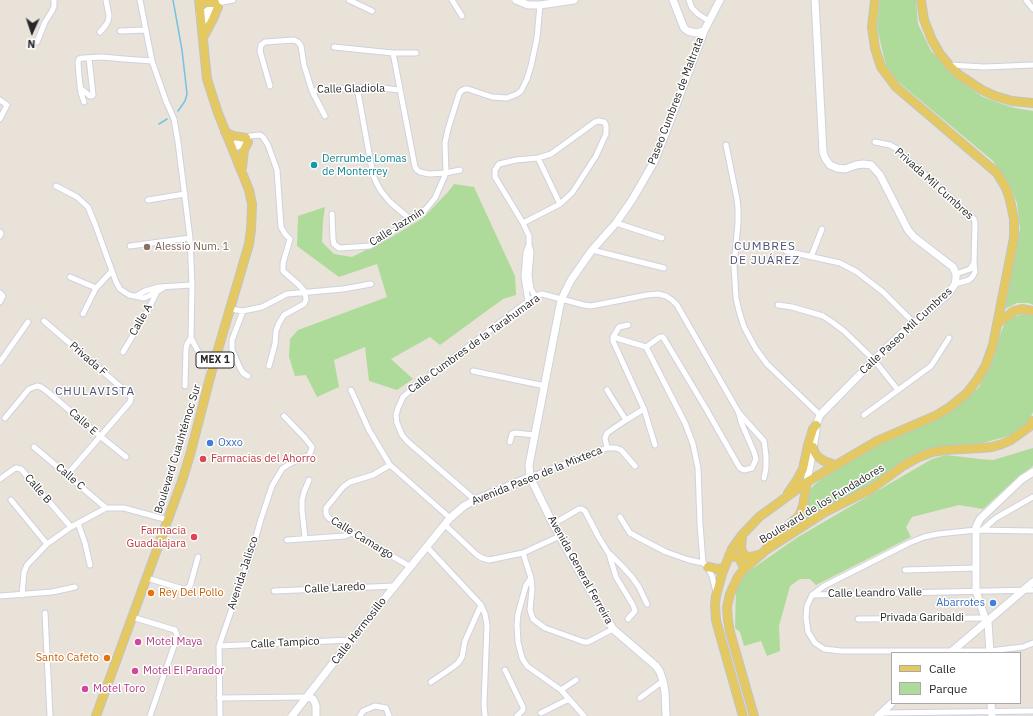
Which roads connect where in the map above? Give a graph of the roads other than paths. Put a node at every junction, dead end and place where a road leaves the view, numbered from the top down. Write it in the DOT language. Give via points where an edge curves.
graph roads {
  1 [pos="54,0"];
  2 [pos="106,0"];
  3 [pos="140,0"];
  4 [pos="199,0"];
  5 [pos="203,0"];
  6 [pos="233,0"];
  7 [pos="350,0"];
  8 [pos="452,0"];
  9 [pos="516,0"];
  10 [pos="574,0"];
  11 [pos="673,0"];
  12 [pos="689,0"];
  13 [pos="720,0"];
  14 [pos="815,0"];
  15 [pos="875,0"];
  16 [pos="921,0"];
  17 [pos="1026,0"];
  18 [pos="217,3"];
  19 [pos="540,5"];
  20 [pos="1033,9"];
  21 [pos="372,11"];
  22 [pos="462,16"];
  23 [pos="200,18"];
  24 [pos="709,21"];
  25 [pos="146,30"];
  26 [pos="120,31"];
  27 [pos="704,31"];
  28 [pos="100,32"];
  29 [pos="203,38"];
  30 [pos="37,42"];
  31 [pos="334,47"];
  32 [pos="393,53"];
  33 [pos="416,53"];
  34 [pos="89,58"];
  35 [pos="152,61"];
  36 [pos="949,65"];
  37 [pos="1033,65"];
  38 [pos="270,86"];
  39 [pos="80,88"];
  40 [pos="357,88"];
  41 [pos="400,90"];
  42 [pos="312,91"];
  43 [pos="0,100"];
  44 [pos="84,102"];
  45 [pos="1033,103"];
  46 [pos="325,116"];
  47 [pos="0,119"];
  48 [pos="225,132"];
  49 [pos="247,140"];
  50 [pos="875,142"];
  51 [pos="726,144"];
  52 [pos="232,147"];
  53 [pos="538,158"];
  54 [pos="460,170"];
  55 [pos="242,171"];
  56 [pos="446,173"];
  57 [pos="56,186"];
  58 [pos="185,194"];
  59 [pos="148,200"];
  60 [pos="560,204"];
  61 [pos="332,214"];
  62 [pos="411,220"];
  63 [pos="523,223"];
  64 [pos="616,223"];
  65 [pos="822,229"];
  66 [pos="190,238"];
  67 [pos="662,238"];
  68 [pos="529,245"];
  69 [pos="130,246"];
  70 [pos="592,250"];
  71 [pos="786,251"];
  72 [pos="811,257"];
  73 [pos="974,263"];
  74 [pos="664,268"];
  75 [pos="112,271"];
  76 [pos="956,274"];
  77 [pos="70,277"];
  78 [pos="371,284"];
  79 [pos="955,284"];
  80 [pos="192,285"];
  81 [pos="96,288"];
  82 [pos="160,289"];
  83 [pos="305,292"];
  84 [pos="0,293"];
  85 [pos="535,296"];
  86 [pos="1,300"];
  87 [pos="562,300"];
  88 [pos="528,302"];
  89 [pos="778,305"];
  90 [pos="230,309"];
  91 [pos="243,311"];
  92 [pos="1033,311"];
  93 [pos="83,314"];
  94 [pos="44,321"];
  95 [pos="28,322"];
  96 [pos="914,323"];
  97 [pos="997,324"];
  98 [pos="628,325"];
  99 [pos="191,338"];
  100 [pos="613,338"];
  101 [pos="949,338"];
  102 [pos="646,347"];
  103 [pos="123,352"];
  104 [pos="874,360"];
  105 [pos="0,362"];
  106 [pos="269,366"];
  107 [pos="212,370"];
  108 [pos="473,371"];
  109 [pos="248,376"];
  110 [pos="185,386"];
  111 [pos="545,386"];
  112 [pos="351,390"];
  113 [pos="608,390"];
  114 [pos="898,390"];
  115 [pos="644,410"];
  116 [pos="739,412"];
  117 [pos="820,415"];
  118 [pos="864,415"];
  119 [pos="284,416"];
  120 [pos="5,418"];
  121 [pos="626,420"];
  122 [pos="1032,424"];
  123 [pos="816,425"];
  124 [pos="536,435"];
  125 [pos="100,436"];
  126 [pos="510,442"];
  127 [pos="654,445"];
  128 [pos="34,447"];
  129 [pos="813,447"];
  130 [pos="607,448"];
  131 [pos="126,457"];
  132 [pos="390,465"];
  133 [pos="635,466"];
  134 [pos="835,466"];
  135 [pos="1033,472"];
  136 [pos="67,475"];
  137 [pos="530,478"];
  138 [pos="764,478"];
  139 [pos="0,479"];
  140 [pos="309,480"];
  141 [pos="807,482"];
  142 [pos="1033,497"];
  143 [pos="11,500"];
  144 [pos="476,500"];
  145 [pos="782,501"];
  146 [pos="106,508"];
  147 [pos="620,517"];
  148 [pos="450,518"];
  149 [pos="168,520"];
  150 [pos="78,522"];
  151 [pos="444,524"];
  152 [pos="553,524"];
  153 [pos="71,527"];
  154 [pos="979,530"];
  155 [pos="1033,530"];
  156 [pos="352,533"];
  157 [pos="742,535"];
  158 [pos="560,536"];
  159 [pos="305,538"];
  160 [pos="287,540"];
  161 [pos="47,544"];
  162 [pos="426,547"];
  163 [pos="763,552"];
  164 [pos="523,553"];
  165 [pos="609,554"];
  166 [pos="729,556"];
  167 [pos="198,557"];
  168 [pos="90,565"];
  169 [pos="705,565"];
  170 [pos="411,567"];
  171 [pos="724,568"];
  172 [pos="976,568"];
  173 [pos="744,569"];
  174 [pos="905,570"];
  175 [pos="147,578"];
  176 [pos="531,578"];
  177 [pos="1033,582"];
  178 [pos="395,586"];
  179 [pos="75,587"];
  180 [pos="1024,590"];
  181 [pos="1033,590"];
  182 [pos="274,591"];
  183 [pos="976,591"];
  184 [pos="22,595"];
  185 [pos="812,595"];
  186 [pos="0,596"];
  187 [pos="716,596"];
  188 [pos="647,604"];
  189 [pos="481,605"];
  190 [pos="45,613"];
  191 [pos="132,617"];
  192 [pos="628,619"];
  193 [pos="858,619"];
  194 [pos="986,620"];
  195 [pos="613,629"];
  196 [pos="351,640"];
  197 [pos="1033,643"];
  198 [pos="219,646"];
  199 [pos="952,652"];
  200 [pos="990,652"];
  201 [pos="505,670"];
  202 [pos="576,680"];
  203 [pos="663,681"];
  204 [pos="431,682"];
  205 [pos="561,690"];
  206 [pos="308,697"];
  207 [pos="219,698"];
  208 [pos="640,698"];
  209 [pos="569,699"];
  210 [pos="891,704"];
  211 [pos="991,704"];
  212 [pos="1033,711"];
  213 [pos="541,713"];
  214 [pos="992,714"];
  215 [pos="95,715"];
  216 [pos="879,715"];
  217 [pos="50,716"];
  218 [pos="150,716"];
  219 [pos="220,716"];
  220 [pos="292,716"];
  221 [pos="316,716"];
  222 [pos="360,716"];
  223 [pos="389,716"];
  224 [pos="485,716"];
  225 [pos="517,716"];
  226 [pos="584,716"];
  227 [pos="666,716"];
  228 [pos="743,716"];
  229 [pos="754,716"];
  1 -- 30 [label="street" via="52,11"];
  2 -- 28 [label="street" via="109,16"];
  3 -- 25 [label="street"];
  4 -- 23 [label="main road, Boulevard Cuauhtémoc Sur / MEX 1"];
  5 -- 18 [label="main road" via="207,3"];
  6 -- 18 [label="street"];
  7 -- 21 [label="street"];
  8 -- 22 [label="street"];
  9 -- 19 [label="street" via="528,5"];
  10 -- 19 [label="street"];
  11 -- 27 [label="street" via="684,28 696,33"];
  12 -- 24 [label="street" via="692,8"];
  13 -- 24 [label="street, Paseo Cumbres de Maltrata"];
  14 -- 76 [label="street, Calle Paseo Mil Cumbres" via="825,158 830,165 841,169 863,164 871,166 880,175 908,230 950,264"];
  15 -- 97 [label="main road, Boulevard de los Fundadores" via="872,28 881,67 896,87 997,173 1006,188 1014,219 1014,238"];
  16 -- 36 [label="main road" via="924,20 932,40"];
  17 -- 20 [label="street"];
  18 -- 23 [label="street" via="213,13"];
  18 -- 29 [label="main road" via="213,19"];
  19 -- 56 [label="street" via="531,66 521,91 508,98 492,97 468,89 459,94 445,143"];
  23 -- 29 [label="main road, Boulevard Cuauhtémoc Sur / MEX 1"];
  24 -- 27 [label="street, Paseo Cumbres de Maltrata"];
  25 -- 26 [label="street"];
  25 -- 35 [label="street"];
  27 -- 64 [label="street, Paseo Cumbres de Maltrata" via="654,162"];
  29 -- 48 [label="main road, Boulevard Cuauhtémoc Sur / MEX 1" via="209,86"];
  31 -- 32 [label="street"];
  32 -- 33 [label="street"];
  32 -- 41 [label="street"];
  34 -- 35 [label="street"];
  34 -- 39 [label="street" via="79,59 78,62"];
  34 -- 39 [label="street" via="93,95 90,96"];
  35 -- 58 [label="street" via="174,119"];
  36 -- 37 [label="street"];
  36 -- 45 [label="main road" via="970,83 995,96"];
  38 -- 42 [label="street, Calle Gladiola" via="260,51 261,45 265,42 294,40 301,46"];
  39 -- 44 [label="street"];
  40 -- 41 [label="street, Calle Gladiola"];
  40 -- 42 [label="street, Calle Gladiola"];
  40 -- 62 [label="street" via="373,175 390,202"];
  41 -- 56 [label="street" via="414,167 429,174"];
  42 -- 46 [label="street"];
  43 -- 47 [label="street" via="7,105"];
  48 -- 49 [label="main road"];
  48 -- 52 [label="main road, Boulevard Cuauhtémoc Sur / MEX 1"];
  49 -- 52 [label="street"];
  49 -- 55 [label="main road"];
  49 -- 83 [label="street" via="260,135 272,153 277,170 281,227 290,239 283,271"];
  50 -- 73 [label="street, Privada Mil Cumbres" via="897,149 973,218"];
  51 -- 117 [label="street" via="738,208 734,266 736,298 744,327 763,359"];
  52 -- 55 [label="main road, Boulevard Cuauhtémoc Sur / MEX 1"];
  53 -- 60 [label="street"];
  53 -- 60 [label="street" via="551,154 595,122 604,122 606,125 606,134 596,156 572,193"];
  53 -- 63 [label="street" via="499,164 495,170 494,177"];
  54 -- 56 [label="street"];
  55 -- 90 [label="main road, Boulevard Cuauhtémoc Sur / MEX 1" via="251,197 251,230"];
  56 -- 62 [label="street, Calle Jazmín" via="435,198 426,209"];
  57 -- 75 [label="street" via="77,197 88,207"];
  58 -- 59 [label="street"];
  58 -- 66 [label="street"];
  60 -- 63 [label="street"];
  61 -- 62 [label="street, Calle Jazmín" via="334,244 339,248 370,246"];
  63 -- 68 [label="street" via="529,236"];
  64 -- 67 [label="street"];
  64 -- 70 [label="street, Paseo Cumbres de Maltrata"];
  65 -- 72 [label="street"];
  66 -- 69 [label="street"];
  66 -- 80 [label="street"];
  68 -- 85 [label="street" via="529,275"];
  68 -- 88 [label="street" via="524,276"];
  70 -- 74 [label="street"];
  70 -- 87 [label="street, Paseo Cumbres de Maltrata" via="571,280"];
  71 -- 72 [label="street"];
  72 -- 96 [label="street" via="840,263 857,272 883,292"];
  73 -- 76 [label="street" via="970,269"];
  73 -- 79 [label="street, Privada Mil Cumbres" via="973,276"];
  75 -- 81 [label="street"];
  75 -- 82 [label="street" via="120,289 129,295 136,296 144,291"];
  76 -- 79 [label="street, Calle Paseo Mil Cumbres"];
  77 -- 81 [label="street"];
  78 -- 83 [label="street"];
  79 -- 96 [label="street, Calle Paseo Mil Cumbres" via="948,294"];
  80 -- 82 [label="street"];
  80 -- 99 [label="street"];
  81 -- 93 [label="street"];
  82 -- 103 [label="street, Calle A"];
  83 -- 91 [label="street" via="287,294 262,307"];
  83 -- 106 [label="street" via="304,304 284,315 279,323"];
  84 -- 86 [label="street" via="3,296"];
  85 -- 87 [label="street, Calle Cumbres de la Tarahumara" via="544,294"];
  85 -- 88 [label="street, Calle Cumbres de la Tarahumara"];
  87 -- 111 [label="street, Paseo Cumbres de Maltrata"];
  87 -- 116 [label="street, Calle Cumbres de la Tarahumara" via="592,306 647,295 666,296 677,305"];
  88 -- 144 [label="street, Calle Cumbres de la Tarahumara" via="418,384 403,397 396,415 396,423 402,435"];
  89 -- 104 [label="street" via="822,316 844,331"];
  90 -- 91 [label="street"];
  90 -- 107 [label="main road, Boulevard Cuauhtémoc Sur / MEX 1"];
  91 -- 109 [label="street" via="232,340 232,350 243,373"];
  92 -- 97 [label="main road" via="1014,311"];
  94 -- 125 [label="street, Privada F" via="130,395 130,402"];
  95 -- 105 [label="street"];
  96 -- 104 [label="street, Calle Paseo Mil Cumbres"];
  97 -- 134 [label="main road, Boulevard de los Fundadores" via="986,365 966,394 937,416 877,441"];
  98 -- 100 [label="street" via="619,327"];
  99 -- 107 [label="street" via="204,363"];
  99 -- 110 [label="street" via="186,348"];
  100 -- 102 [label="street"];
  100 -- 115 [label="street"];
  101 -- 114 [label="street" via="931,366"];
  102 -- 116 [label="street" via="663,337 737,464 748,470 752,468 756,459"];
  102 -- 169 [label="street" via="693,444 698,468"];
  104 -- 114 [label="street"];
  104 -- 117 [label="street, Calle Paseo Mil Cumbres"];
  107 -- 149 [label="main road, Boulevard Cuauhtémoc Sur / MEX 1" via="190,455"];
  108 -- 111 [label="street"];
  111 -- 124 [label="street, Paseo Cumbres de Maltrata"];
  112 -- 132 [label="street" via="369,430"];
  113 -- 121 [label="street"];
  114 -- 118 [label="street"];
  115 -- 121 [label="street"];
  115 -- 127 [label="street"];
  116 -- 138 [label="street" via="764,441"];
  117 -- 123 [label="street, Calle Paseo Mil Cumbres"];
  119 -- 198 [label="street, Avenida Jalisco" via="312,447 311,451 309,455 282,470 272,486"];
  120 -- 125 [label="street, Calle E" via="29,390 37,386 50,393"];
  121 -- 130 [label="street" via="606,433"];
  122 -- 163 [label="main road, Boulevard de los Fundadores" via="1011,440 997,445 932,452 919,457 871,489 825,512"];
  123 -- 129 [label="street, Calle Paseo Mil Cumbres"];
  123 -- 145 [label="main road" via="808,445 803,469"];
  124 -- 126 [label="street" via="515,433 512,434"];
  124 -- 137 [label="street, Paseo Cumbres de Maltrata"];
  125 -- 131 [label="street, Calle E"];
  125 -- 136 [label="street"];
  128 -- 136 [label="street, Calle C"];
  129 -- 134 [label="main road" via="817,456"];
  129 -- 141 [label="street, Calle Paseo Mil Cumbres"];
  130 -- 133 [label="street, Avenida Paseo de la Mixteca" via="621,450"];
  130 -- 137 [label="street, Avenida Paseo de la Mixteca"];
  132 -- 148 [label="street"];
  132 -- 156 [label="street, Calle Camargo" via="373,475 350,482 326,508 327,516"];
  134 -- 141 [label="main road, Boulevard de los Fundadores"];
  135 -- 154 [label="street" via="1022,479 980,519 977,523"];
  136 -- 146 [label="street, Calle C"];
  137 -- 144 [label="street, Avenida Paseo de la Mixteca"];
  137 -- 152 [label="street, Avenida General Ferreira"];
  139 -- 153 [label="street, Calle B" via="16,468 21,469"];
  140 -- 159 [label="street" via="302,500"];
  141 -- 145 [label="main road, Boulevard de los Fundadores"];
  141 -- 163 [label="main road" via="800,514 776,535"];
  142 -- 154 [label="street"];
  143 -- 161 [label="street"];
  144 -- 148 [label="street, Avenida Paseo de la Mixteca"];
  145 -- 157 [label="main road, Boulevard de los Fundadores" via="759,516"];
  146 -- 149 [label="street" via="124,508"];
  146 -- 150 [label="street"];
  147 -- 169 [label="street" via="630,533 666,552"];
  148 -- 151 [label="street, Avenida Paseo de la Mixteca"];
  149 -- 175 [label="main road, Boulevard Cuauhtémoc Sur / MEX 1"];
  150 -- 153 [label="street"];
  150 -- 168 [label="street"];
  151 -- 162 [label="street, Avenida Paseo de la Mixteca"];
  151 -- 164 [label="street" via="482,558 490,560"];
  152 -- 158 [label="street, Avenida General Ferreira"];
  152 -- 165 [label="street" via="582,509"];
  153 -- 161 [label="street"];
  154 -- 155 [label="street"];
  154 -- 172 [label="street"];
  154 -- 185 [label="street" via="924,537 824,586"];
  156 -- 159 [label="street" via="345,536"];
  156 -- 170 [label="street, Calle Camargo"];
  157 -- 163 [label="main road" via="741,549 744,555 750,557"];
  157 -- 166 [label="main road, Boulevard de los Fundadores"];
  158 -- 164 [label="street"];
  158 -- 195 [label="street, Avenida General Ferreira"];
  159 -- 160 [label="street"];
  161 -- 184 [label="street" via="25,567"];
  162 -- 170 [label="street, Calle Hermosillo"];
  162 -- 189 [label="street"];
  163 -- 173 [label="main road, Boulevard de los Fundadores"];
  164 -- 176 [label="street"];
  165 -- 188 [label="street" via="632,577"];
  165 -- 192 [label="street" via="616,577 635,611"];
  166 -- 171 [label="main road, Boulevard de los Fundadores"];
  166 -- 173 [label="main road" via="740,559"];
  167 -- 175 [label="street" via="190,586 186,589"];
  169 -- 171 [label="main road" via="716,569"];
  169 -- 187 [label="street" via="714,583"];
  170 -- 178 [label="street, Calle Hermosillo"];
  171 -- 187 [label="main road, Boulevard de los Fundadores"];
  172 -- 174 [label="street"];
  172 -- 183 [label="street"];
  173 -- 229 [label="main road, Boulevard de los Fundadores" via="730,594 727,607 730,632"];
  175 -- 191 [label="main road, Boulevard Cuauhtémoc Sur / MEX 1"];
  176 -- 195 [label="street" via="531,615 546,628 584,642"];
  176 -- 205 [label="street" via="526,585 518,614 518,642 522,658 527,666"];
  177 -- 180 [label="street"];
  178 -- 182 [label="street, Calle Laredo"];
  178 -- 196 [label="street, Calle Hermosillo"];
  179 -- 184 [label="street"];
  180 -- 181 [label="street, Calle Leandro Valle"];
  180 -- 183 [label="street, Calle Leandro Valle"];
  180 -- 194 [label="street"];
  183 -- 185 [label="street, Calle Leandro Valle"];
  183 -- 194 [label="street"];
  184 -- 186 [label="street"];
  185 -- 199 [label="street" via="807,606 808,632 815,643 824,649"];
  187 -- 228 [label="main road, Boulevard de los Fundadores" via="716,620"];
  189 -- 204 [label="street" via="465,641 462,657 458,663"];
  189 -- 224 [label="street" via="486,614 487,625"];
  190 -- 217 [label="street"];
  191 -- 215 [label="main road, Boulevard Cuauhtémoc Sur / MEX 1"];
  191 -- 218 [label="street" via="175,630 177,635"];
  193 -- 194 [label="street, Privada Garibaldi"];
  194 -- 199 [label="street"];
  194 -- 200 [label="street"];
  195 -- 203 [label="street, Avenida General Ferreira" via="656,666"];
  196 -- 198 [label="street, Calle Tampico"];
  196 -- 206 [label="street, Calle Hermosillo"];
  197 -- 200 [label="street"];
  198 -- 207 [label="street, Avenida Jalisco"];
  199 -- 200 [label="street"];
  201 -- 225 [label="street" via="523,707"];
  202 -- 205 [label="street"];
  203 -- 208 [label="street"];
  203 -- 227 [label="street, Avenida General Ferreira"];
  205 -- 209 [label="street"];
  206 -- 207 [label="street"];
  206 -- 220 [label="street, Calle Hermosillo"];
  206 -- 221 [label="street" via="315,703"];
  207 -- 219 [label="street, Avenida Jalisco"];
  209 -- 213 [label="street"];
  209 -- 226 [label="street"];
  210 -- 216 [label="street"];
  211 -- 214 [label="street"];
  212 -- 214 [label="street"];
  214 -- 216 [label="street"];
  222 -- 223 [label="street" via="363,711 375,706 386,708"];
}
